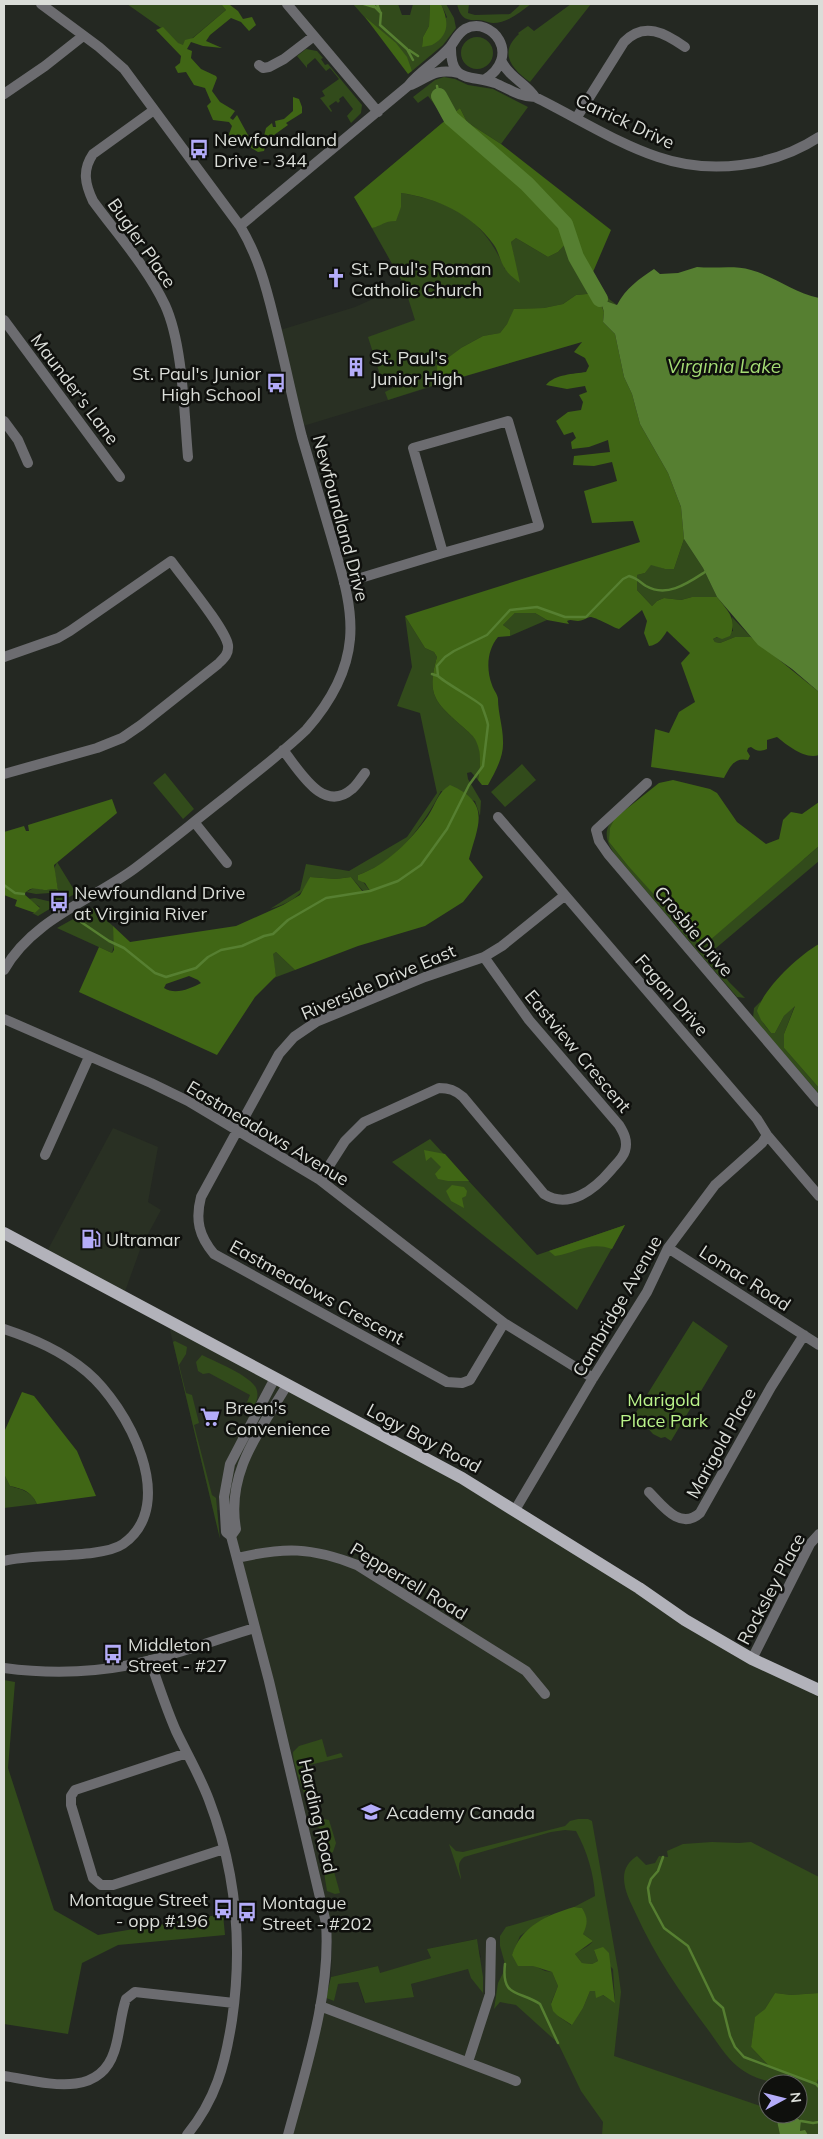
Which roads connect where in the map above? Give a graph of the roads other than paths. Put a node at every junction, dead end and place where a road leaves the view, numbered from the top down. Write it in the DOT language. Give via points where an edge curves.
graph roads {
  1 [pos="41,4"];
  2 [pos="288,4"];
  3 [pos="83,36"];
  4 [pos="314,36"];
  5 [pos="451,46"];
  6 [pos="685,47"];
  7 [pos="502,62"];
  8 [pos="259,65"];
  9 [pos="459,73"];
  10 [pos="484,80"];
  11 [pos="408,86"];
  12 [pos="4,94"];
  13 [pos="535,97"];
  14 [pos="154,110"];
  15 [pos="378,112"];
  16 [pos="576,117"];
  17 [pos="819,137"];
  18 [pos="240,226"];
  19 [pos="4,320"];
  20 [pos="7,333"];
  21 [pos="4,421"];
  22 [pos="188,457"];
  23 [pos="28,463"];
  24 [pos="120,477"];
  25 [pos="443,553"];
  26 [pos="344,583"];
  27 [pos="4,657"];
  28 [pos="283,750"];
  29 [pos="365,773"];
  30 [pos="4,774"];
  31 [pos="647,783"];
  32 [pos="498,817"];
  33 [pos="195,823"];
  34 [pos="227,863"];
  35 [pos="564,896"];
  36 [pos="484,957"];
  37 [pos="4,970"];
  38 [pos="4,1019"];
  39 [pos="89,1057"];
  40 [pos="819,1102"];
  41 [pos="237,1130"];
  42 [pos="767,1135"];
  43 [pos="45,1155"];
  44 [pos="320,1180"];
  45 [pos="819,1196"];
  46 [pos="4,1233"];
  47 [pos="668,1248"];
  48 [pos="504,1323"];
  49 [pos="4,1329"];
  50 [pos="804,1335"];
  51 [pos="819,1345"];
  52 [pos="276,1378"];
  53 [pos="593,1378"];
  54 [pos="288,1385"];
  55 [pos="649,1492"];
  56 [pos="515,1510"];
  57 [pos="819,1534"];
  58 [pos="231,1536"];
  59 [pos="237,1558"];
  60 [pos="4,1561"];
  61 [pos="254,1628"];
  62 [pos="752,1659"];
  63 [pos="150,1660"];
  64 [pos="4,1668"];
  65 [pos="819,1690"];
  66 [pos="545,1694"];
  67 [pos="187,1753"];
  68 [pos="224,1849"];
  69 [pos="491,1942"];
  70 [pos="234,2003"];
  71 [pos="320,2006"];
  72 [pos="468,2062"];
  73 [pos="4,2076"];
  74 [pos="516,2081"];
  75 [pos="187,2135"];
  76 [pos="288,2135"];
  1 -- 3 [label="street, Newfoundland Drive"];
  2 -- 4 [label="street"];
  3 -- 12 [label="street"];
  3 -- 14 [label="street, Newfoundland Drive" via="124,69"];
  4 -- 8 [label="street" via="276,64 263,68"];
  4 -- 15 [label="street"];
  5 -- 7 [label="street, Carrick Drive" via="464,30 487,29 502,47"];
  5 -- 9 [label="street" via="453,65"];
  5 -- 11 [label="street, Carrick Drive"];
  6 -- 16 [label="street" via="660,32 644,30 635,33 624,42"];
  7 -- 10 [label="street"];
  7 -- 13 [label="street, Carrick Drive" via="512,77 530,89"];
  9 -- 10 [label="street, Carrick Drive"];
  9 -- 11 [label="street, Carrick Drive" via="432,73"];
  10 -- 13 [label="street, Carrick Drive" via="525,97"];
  11 -- 15 [label="street, Carrick Drive"];
  13 -- 16 [label="street, Carrick Drive"];
  14 -- 18 [label="street, Newfoundland Drive"];
  14 -- 22 [label="street, Bugler Place" via="93,154 86,171 86,186 93,201 153,282 166,307 177,350"];
  15 -- 18 [label="street, Carrick Drive"];
  16 -- 17 [label="street, Carrick Drive" via="642,151 695,166 755,163 796,150"];
  18 -- 26 [label="street, Newfoundland Drive" via="260,265 300,427"];
  19 -- 20 [label="street, Maunder's Lane"];
  20 -- 24 [label="street, Maunder's Lane"];
  21 -- 23 [label="street" via="18,440"];
  25 -- 25 [label="street" via="413,448 508,421 539,526"];
  25 -- 26 [label="street"];
  26 -- 28 [label="street, Newfoundland Drive" via="350,615 350,639 338,682 317,718"];
  27 -- 30 [label="street" via="58,638 171,561 220,629 228,646 226,657 218,664 122,738"];
  28 -- 29 [label="street" via="322,795 335,798 352,789"];
  28 -- 33 [label="street, Newfoundland Drive"];
  31 -- 40 [label="street, Crosbie Drive" via="596,830 599,841"];
  32 -- 35 [label="street, Fagan Drive"];
  33 -- 34 [label="street"];
  33 -- 37 [label="street, Newfoundland Drive" via="109,886 47,922 19,948"];
  35 -- 36 [label="street, Riverside Drive East"];
  35 -- 42 [label="street, Fagan Drive" via="757,1119"];
  36 -- 41 [label="street, Riverside Drive East" via="381,994 302,1031 279,1054"];
  36 -- 44 [label="street, Eastview Crescent" via="530,1020 619,1124 626,1143 618,1162 584,1195 566,1200 552,1199 544,1194 463,1097 456,1091 439,1088 364,1122 345,1141"];
  38 -- 39 [label="street, Eastmeadows Avenue"];
  39 -- 41 [label="street, Eastmeadows Avenue" via="188,1101"];
  39 -- 43 [label="street"];
  41 -- 44 [label="street, Eastmeadows Avenue"];
  41 -- 48 [label="street, Eastmeadows Crescent" via="201,1197 198,1210 198,1226 204,1242 214,1254 447,1382 470,1380"];
  42 -- 45 [label="street, Fagan Drive"];
  42 -- 47 [label="street, Cambridge Avenue" via="715,1185"];
  44 -- 48 [label="street, Eastmeadows Avenue"];
  46 -- 52 [label="main road, Logy Bay Road"];
  47 -- 50 [label="street, Lomac Road"];
  47 -- 53 [label="street, Cambridge Avenue" via="647,1292"];
  48 -- 53 [label="street, Eastmeadows Avenue"];
  49 -- 60 [label="street" via="68,1357 106,1390 131,1429 142,1458 149,1492 142,1523 122,1545 91,1552"];
  50 -- 51 [label="street"];
  50 -- 55 [label="street, Marigold Place" via="700,1512 686,1520 676,1518"];
  52 -- 54 [label="main road, Logy Bay Road"];
  52 -- 58 [label="street, Harding Road" via="230,1464 224,1497 226,1532"];
  53 -- 56 [label="street, Cambridge Avenue"];
  54 -- 56 [label="main road, Logy Bay Road"];
  54 -- 58 [label="street, Harding Road" via="258,1434 239,1474 233,1509 236,1529"];
  56 -- 62 [label="main road, Logy Bay Road" via="685,1620"];
  57 -- 62 [label="street, Rocksley Place" via="810,1544"];
  58 -- 59 [label="street, Harding Road"];
  59 -- 61 [label="street, Harding Road"];
  59 -- 66 [label="street, Pepperrell Road" via="299,1550 335,1556 357,1565 526,1671"];
  61 -- 63 [label="street"];
  61 -- 71 [label="street, Harding Road" via="326,1923 326,1962"];
  62 -- 65 [label="main road, Logy Bay Road"];
  63 -- 64 [label="street" via="82,1671"];
  63 -- 67 [label="street" via="166,1707"];
  67 -- 68 [label="street" via="204,1786"];
  67 -- 68 [label="street" via="75,1790 71,1805 93,1878 101,1885 113,1885"];
  68 -- 70 [label="street" via="236,1924"];
  69 -- 72 [label="street" via="490,1994"];
  70 -- 73 [label="street" via="135,1992 126,1999 115,2052 94,2078 64,2085"];
  70 -- 75 [label="street" via="222,2073 203,2114"];
  71 -- 72 [label="street"];
  71 -- 76 [label="street, Harding Road"];
  72 -- 74 [label="street"];
}
